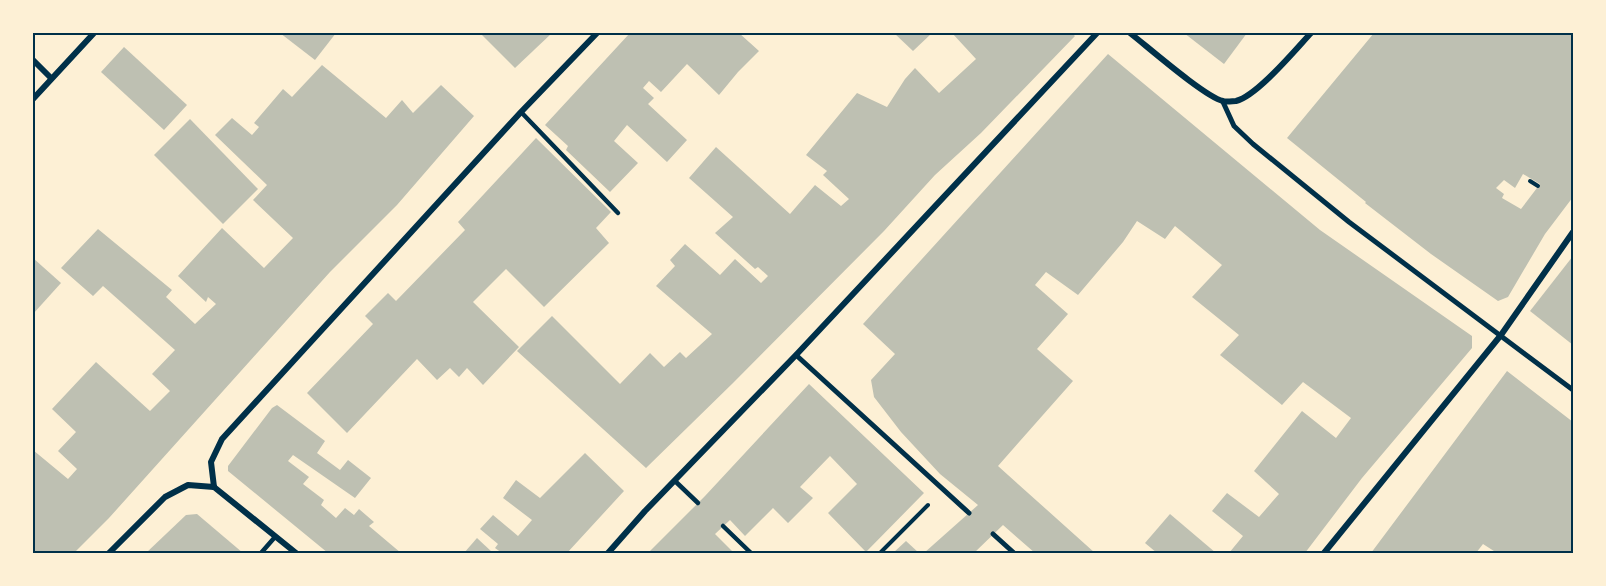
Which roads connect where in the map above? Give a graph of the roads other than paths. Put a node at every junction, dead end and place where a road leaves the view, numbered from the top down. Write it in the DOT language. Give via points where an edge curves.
graph roads {
  1 [pos="94,33"];
  2 [pos="597,33"];
  3 [pos="1097,33"];
  4 [pos="1130,33"];
  5 [pos="1311,33"];
  6 [pos="33,60"];
  7 [pos="51,78"];
  8 [pos="33,99"];
  9 [pos="1223,102"];
  10 [pos="521,112"];
  11 [pos="618,213"];
  12 [pos="1573,232"];
  13 [pos="1501,336"];
  14 [pos="795,356"];
  15 [pos="1573,390"];
  16 [pos="675,481"];
  17 [pos="214,488"];
  18 [pos="698,503"];
  19 [pos="969,513"];
  20 [pos="723,526"];
  21 [pos="993,534"];
  22 [pos="274,537"];
  23 [pos="109,553"];
  24 [pos="261,553"];
  25 [pos="296,553"];
  26 [pos="608,553"];
  27 [pos="751,553"];
  28 [pos="1014,553"];
  29 [pos="1324,553"];
  1 -- 7 [label="street"];
  2 -- 10 [label="street"];
  3 -- 14 [label="street"];
  4 -- 9 [label="street" via="1204,92"];
  5 -- 9 [label="street" via="1255,89 1239,100"];
  6 -- 7 [label="street"];
  7 -- 8 [label="street"];
  9 -- 13 [label="street" via="1234,126 1253,144"];
  10 -- 11 [label="lane"];
  10 -- 17 [label="street" via="222,439 211,462"];
  12 -- 13 [label="street"];
  13 -- 15 [label="street"];
  13 -- 29 [label="street"];
  14 -- 16 [label="street"];
  14 -- 19 [label="street"];
  16 -- 18 [label="lane"];
  16 -- 26 [label="street"];
  17 -- 22 [label="street"];
  17 -- 23 [label="street" via="188,485 165,497"];
  20 -- 27 [label="lane"];
  21 -- 28 [label="street"];
  22 -- 24 [label="lane"];
  22 -- 25 [label="street"];
}
